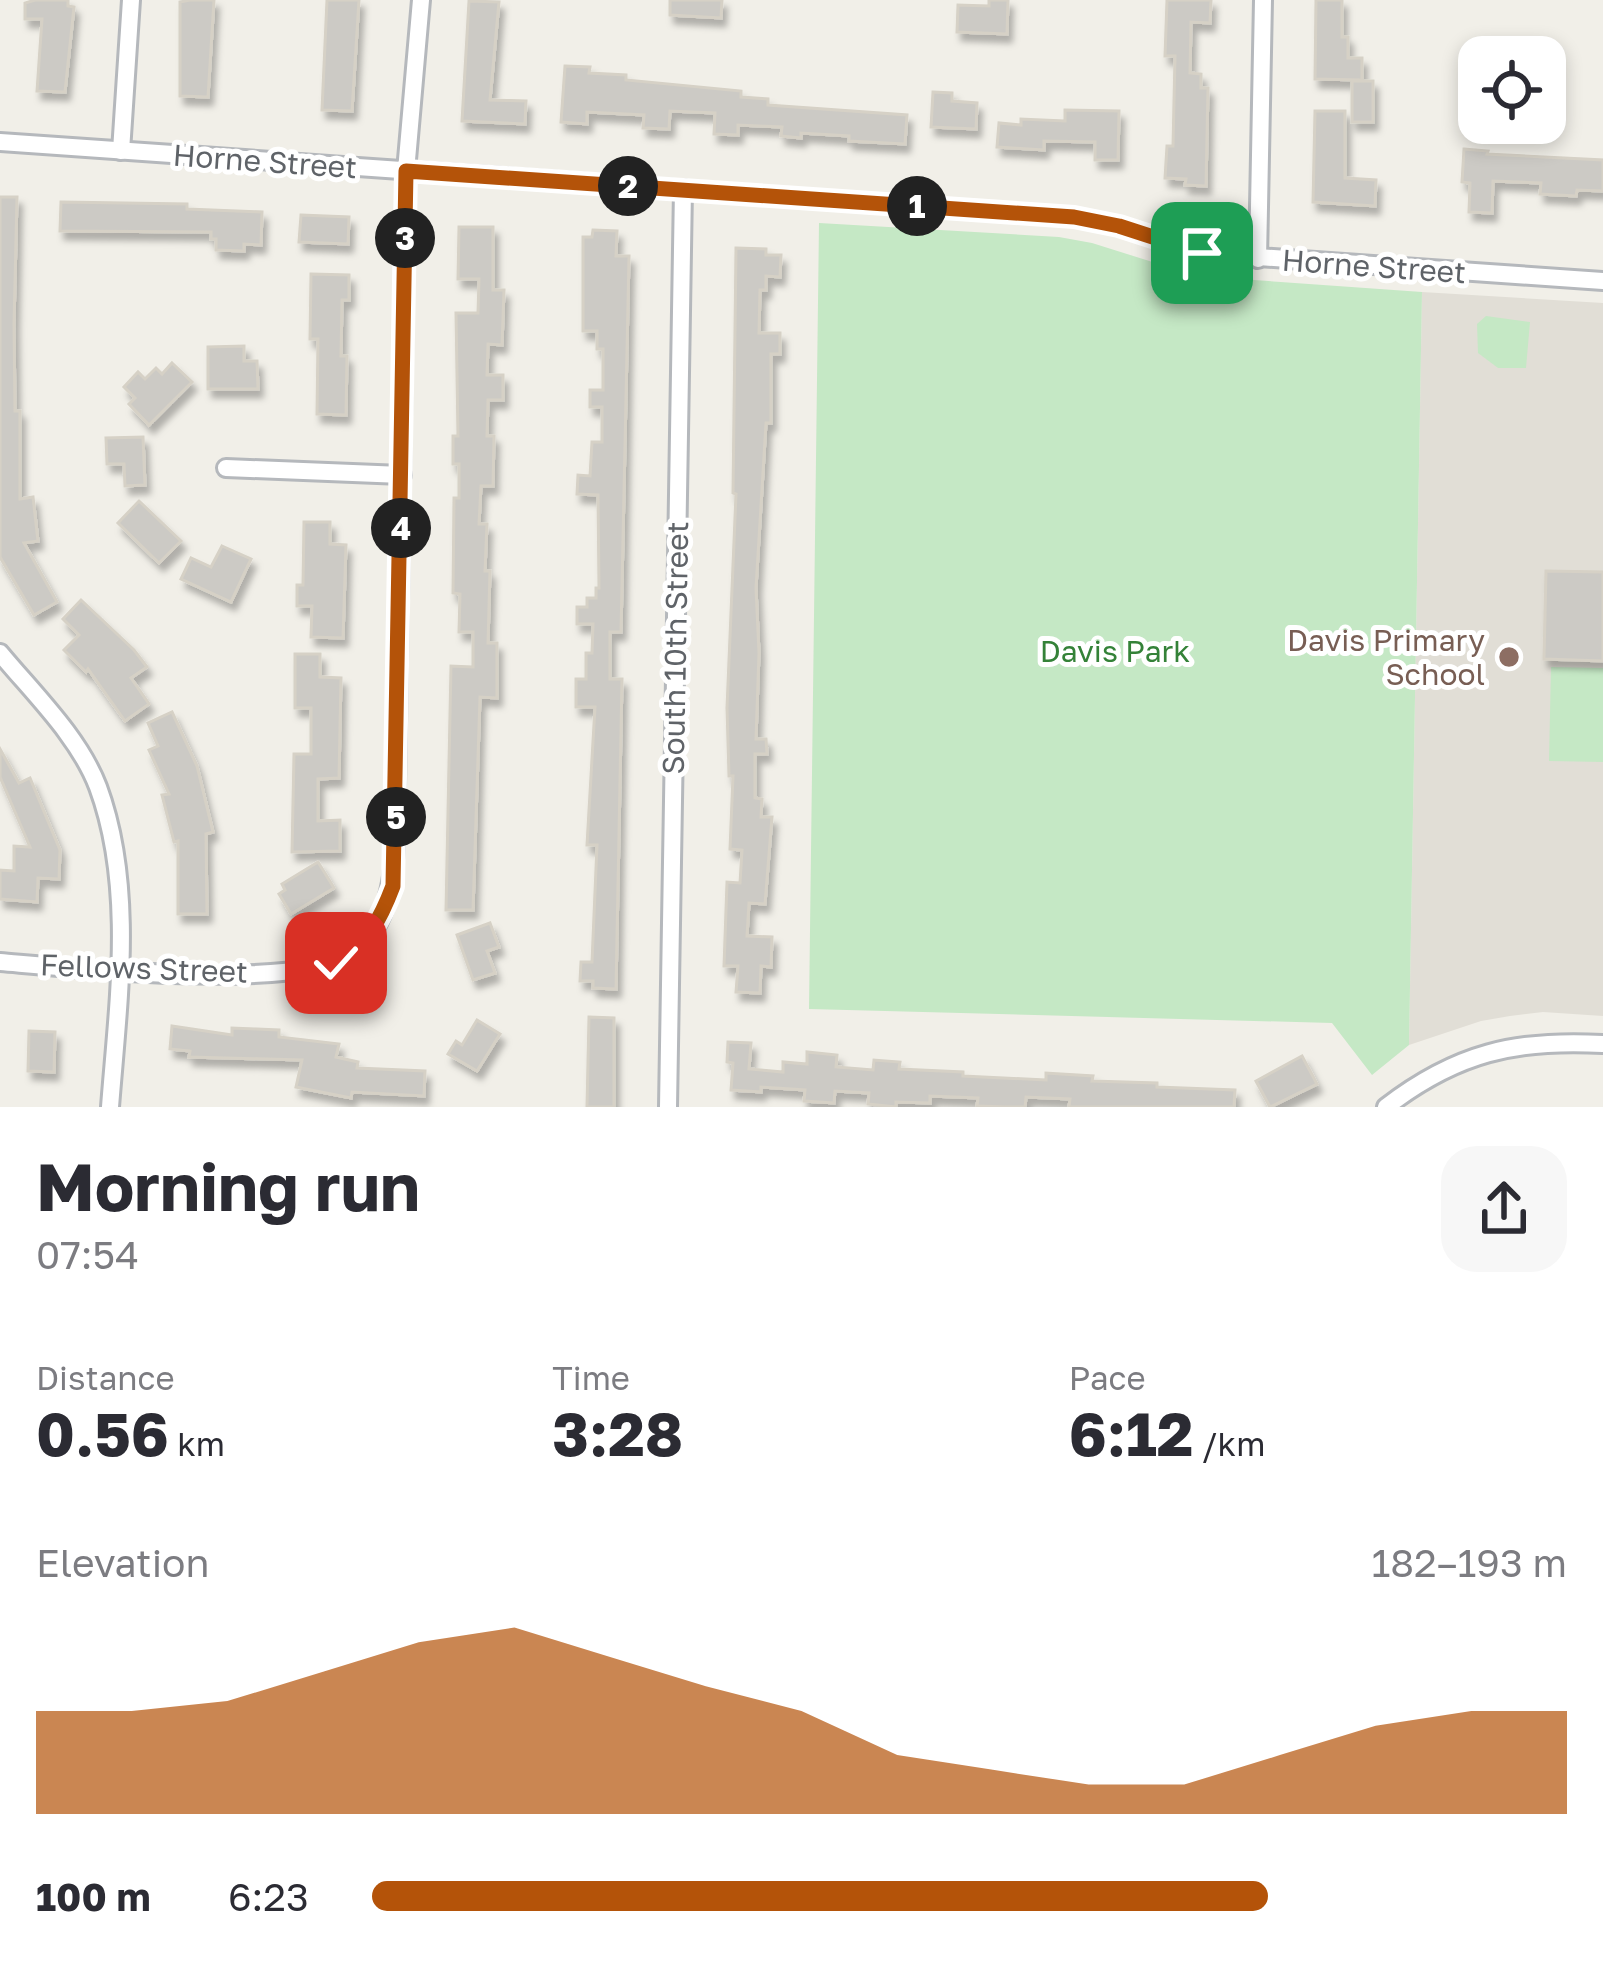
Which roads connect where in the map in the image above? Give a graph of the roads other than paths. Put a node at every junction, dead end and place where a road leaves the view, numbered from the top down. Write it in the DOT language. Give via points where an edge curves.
graph roads {
  1 [pos="130,0"];
  2 [pos="421,0"];
  3 [pos="1263,0"];
  4 [pos="0,142"];
  5 [pos="121,151"];
  6 [pos="406,171"];
  7 [pos="683,189"];
  8 [pos="1258,259"];
  9 [pos="1603,281"];
  10 [pos="226,468"];
  11 [pos="402,475"];
  12 [pos="0,653"];
  13 [pos="0,962"];
  14 [pos="120,973"];
  15 [pos="1603,1045"];
  16 [pos="110,1107"];
  17 [pos="668,1107"];
  18 [pos="1386,1107"];
  1 -- 5 [label="street"];
  2 -- 6 [label="street"];
  3 -- 8 [label="street"];
  4 -- 5 [label="street, Horne Street"];
  5 -- 6 [label="street, Horne Street"];
  6 -- 7 [label="street, Horne Street"];
  6 -- 11 [label="street"];
  7 -- 8 [label="street, Horne Street" via="1074,217 1202,253"];
  7 -- 17 [label="street, South 10th Street"];
  8 -- 9 [label="street, Horne Street"];
  10 -- 11 [label="street"];
  11 -- 14 [label="street, Fellows Street" via="393,886 385,909 356,952 313,971"];
  12 -- 14 [label="street" via="97,784 116,857"];
  13 -- 14 [label="street, Fellows Street"];
  14 -- 16 [label="street"];
  15 -- 18 [label="street" via="1515,1045 1471,1056"];
}
